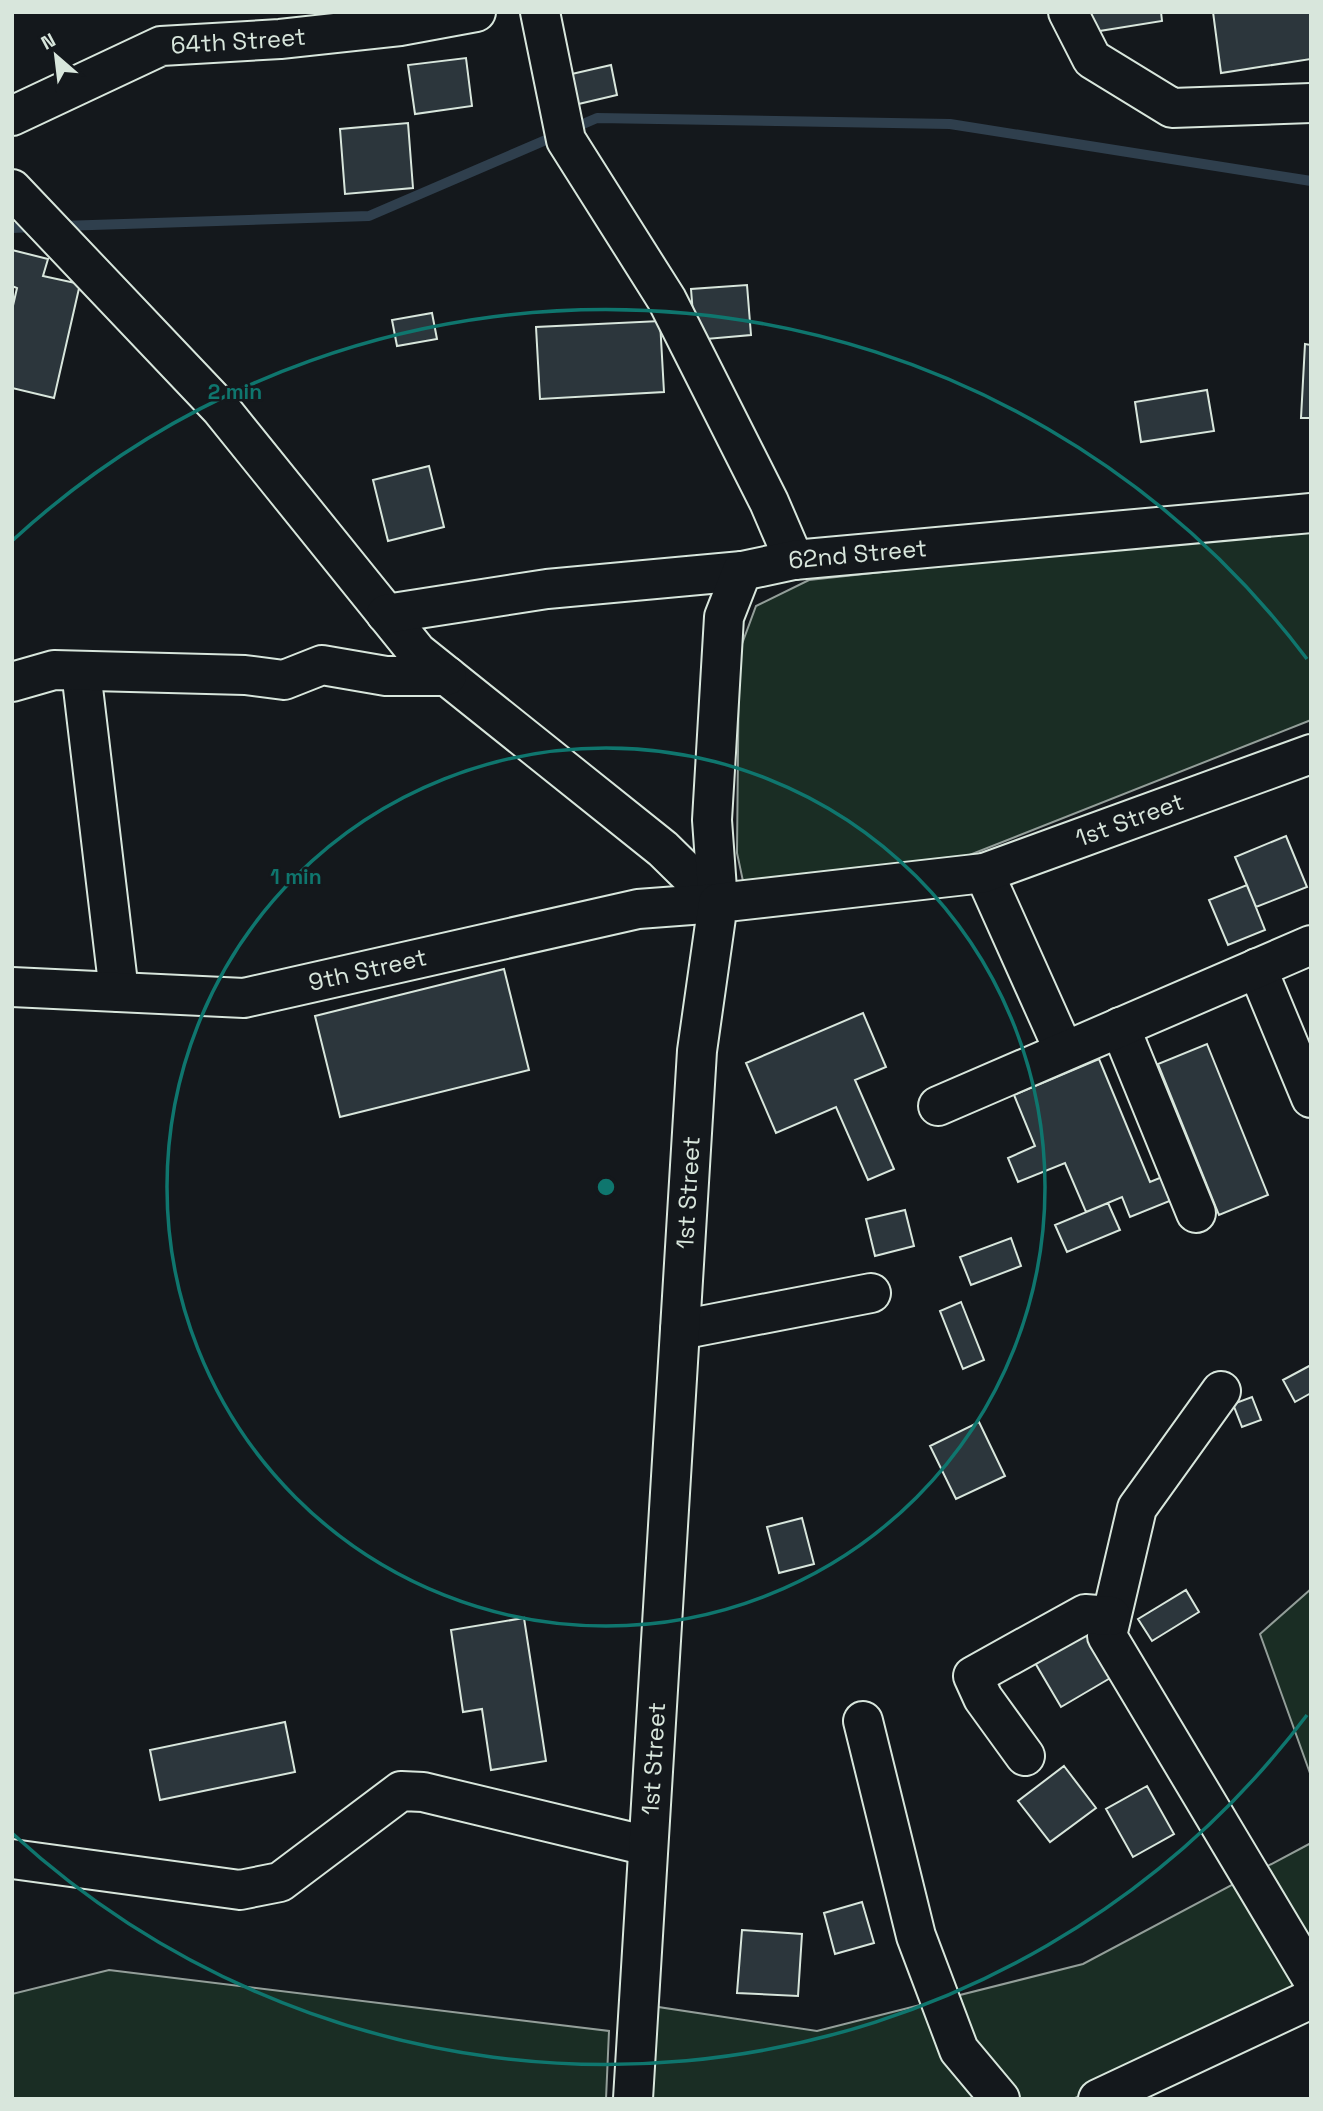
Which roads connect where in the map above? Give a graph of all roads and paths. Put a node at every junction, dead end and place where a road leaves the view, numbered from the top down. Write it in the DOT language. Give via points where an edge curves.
graph roads {
  1 [pos="476,12"];
  2 [pos="540,12"];
  3 [pos="1068,12"];
  4 [pos="1311,103"];
  5 [pos="12,117"];
  6 [pos="12,189"];
  7 [pos="1311,513"];
  8 [pos="794,560"];
  9 [pos="742,571"];
  10 [pos="386,614"];
  11 [pos="81,671"];
  12 [pos="447,676"];
  13 [pos="12,682"];
  14 [pos="1311,754"];
  15 [pos="984,873"];
  16 [pos="718,903"];
  17 [pos="1311,945"];
  18 [pos="1256,968"];
  19 [pos="12,987"];
  20 [pos="119,992"];
  21 [pos="1120,1027"];
  22 [pos="1064,1051"];
  23 [pos="1311,1098"];
  24 [pos="938,1106"];
  25 [pos="1196,1213"];
  26 [pos="871,1293"];
  27 [pos="680,1331"];
  28 [pos="1221,1391"];
  29 [pos="1111,1616"];
  30 [pos="863,1721"];
  31 [pos="1025,1756"];
  32 [pos="648,1846"];
  33 [pos="12,1859"];
  34 [pos="1311,1977"];
  35 [pos="1311,1999"];
  36 [pos="633,2099"];
  37 [pos="1000,2099"];
  38 [pos="1098,2099"];
  1 -- 5 [label="street, 64th Street" via="400,26 161,46"];
  2 -- 8 [label="street" via="566,140 667,300"];
  3 -- 4 [label="street" via="1093,59 1172,108"];
  6 -- 10 [label="street" via="221,409"];
  7 -- 8 [label="street, 62nd Street"];
  8 -- 9 [label="street, 62nd Street"];
  9 -- 10 [label="street, 62nd Street" via="547,589"];
  9 -- 16 [label="street" via="724,617 712,820"];
  10 -- 12 [label="street" via="417,652"];
  11 -- 12 [label="street" via="284,680 322,665 386,676"];
  11 -- 13 [label="street" via="54,670"];
  11 -- 20 [label="street"];
  12 -- 16 [label="street" via="663,849"];
  14 -- 15 [label="street, 1st Street"];
  15 -- 16 [label="street, 1st Street"];
  15 -- 22 [label="street"];
  16 -- 20 [label="street, 9th Street" via="638,909 244,998"];
  16 -- 27 [label="street, 1st Street" via="697,1051"];
  17 -- 18 [label="street"];
  18 -- 21 [label="street"];
  18 -- 23 [label="street"];
  19 -- 20 [label="street, 9th Street"];
  21 -- 22 [label="street"];
  21 -- 25 [label="street"];
  22 -- 24 [label="street"];
  26 -- 27 [label="street"];
  27 -- 32 [label="street, 1st Street"];
  28 -- 29 [label="street" via="1137,1508"];
  29 -- 31 [label="street" via="1085,1614 973,1676 983,1699"];
  29 -- 34 [label="street" via="1107,1636"];
  30 -- 37 [label="street" via="916,1936 959,2050"];
  32 -- 33 [label="street" via="401,1791 281,1882 240,1890"];
  32 -- 36 [label="street, 1st Street"];
  35 -- 38 [label="street"];
}
